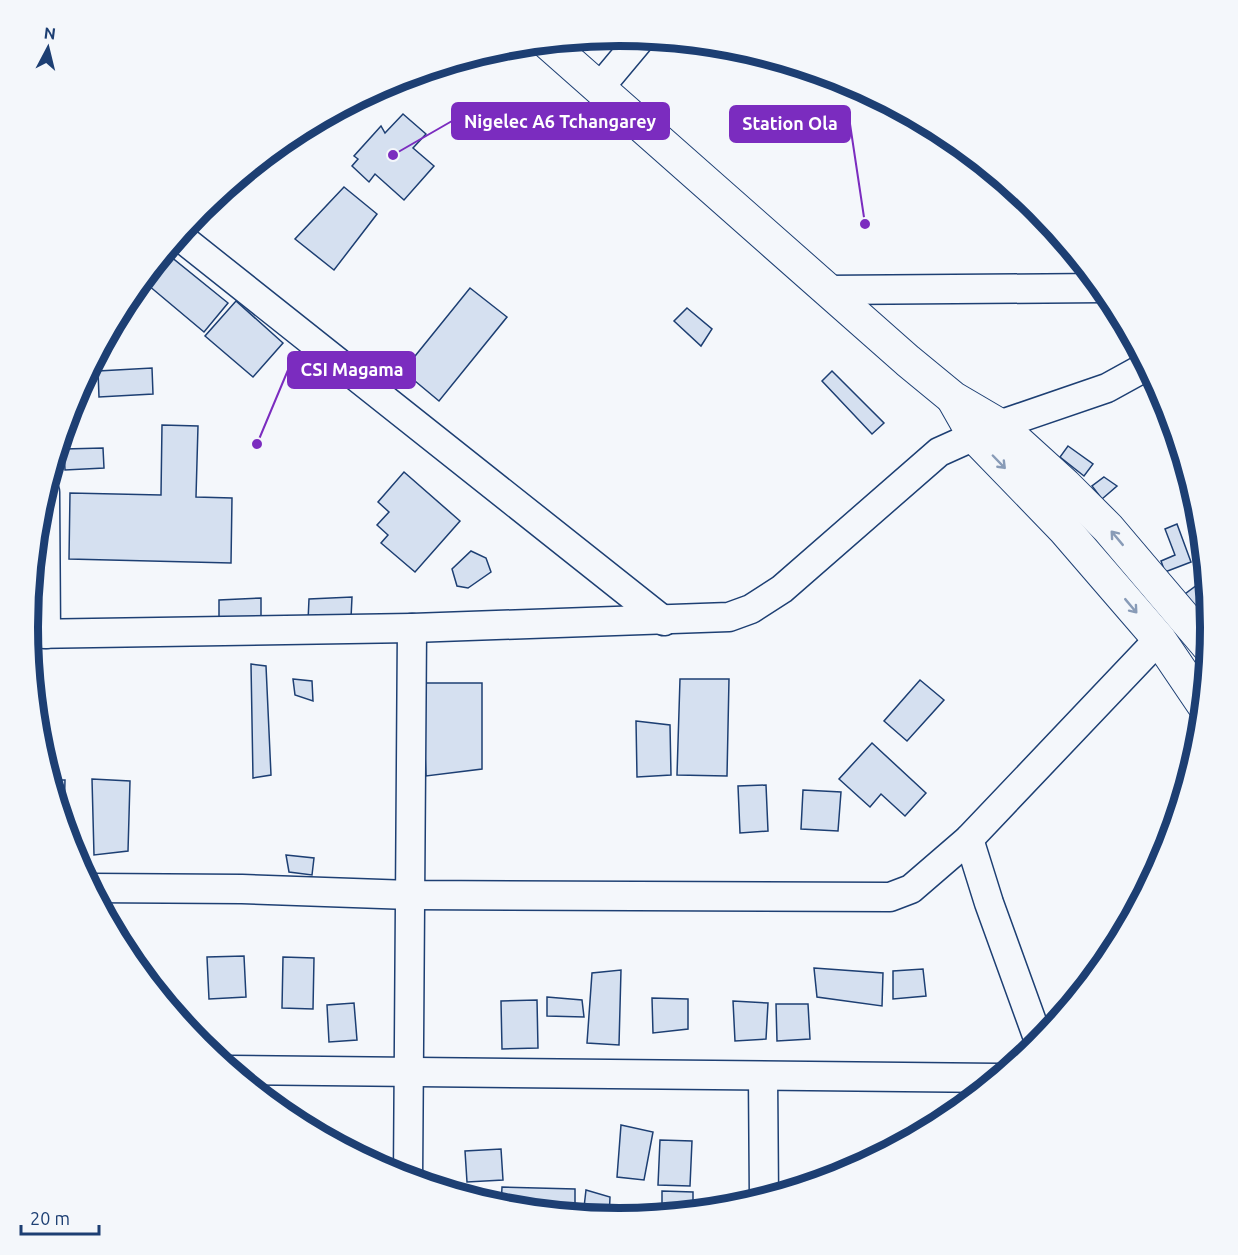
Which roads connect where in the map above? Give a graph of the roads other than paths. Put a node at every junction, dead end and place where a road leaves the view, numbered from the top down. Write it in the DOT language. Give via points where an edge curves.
graph roads {
  1 [pos="633,46"];
  2 [pos="557,50"];
  3 [pos="600,87"];
  4 [pos="185,241"];
  5 [pos="1090,288"];
  6 [pos="826,290"];
  7 [pos="1141,370"];
  8 [pos="987,431"];
  9 [pos="41,567"];
  10 [pos="39,606"];
  11 [pos="664,621"];
  12 [pos="412,628"];
  13 [pos="38,634"];
  14 [pos="1200,636"];
  15 [pos="1159,639"];
  16 [pos="1197,695"];
  17 [pos="969,838"];
  18 [pos="99,888"];
  19 [pos="410,895"];
  20 [pos="1036,1033"];
  21 [pos="242,1070"];
  22 [pos="409,1070"];
  23 [pos="764,1076"];
  24 [pos="986,1078"];
  25 [pos="408,1169"];
  26 [pos="764,1190"];
  1 -- 3 [label="street"];
  2 -- 3 [label="main road"];
  3 -- 6 [label="main road"];
  4 -- 11 [label="street"];
  5 -- 6 [label="street"];
  6 -- 8 [label="main road"];
  7 -- 8 [label="street" via="1089,395"];
  8 -- 11 [label="street" via="931,457 768,599 729,617"];
  14 -- 8 [label="main road, one-way" via="1108,528 1065,485"];
  8 -- 15 [label="main road, one-way" via="1064,529"];
  9 -- 10 [label="street"];
  11 -- 12 [label="street"];
  12 -- 13 [label="street"];
  12 -- 19 [label="street"];
  15 -- 16 [label="main road"];
  15 -- 17 [label="street"];
  17 -- 19 [label="street" via="911,889 890,897"];
  17 -- 20 [label="street"];
  18 -- 19 [label="street"];
  19 -- 22 [label="street"];
  21 -- 22 [label="street"];
  22 -- 23 [label="street"];
  22 -- 25 [label="street"];
  23 -- 24 [label="street"];
  23 -- 26 [label="street"];
}
